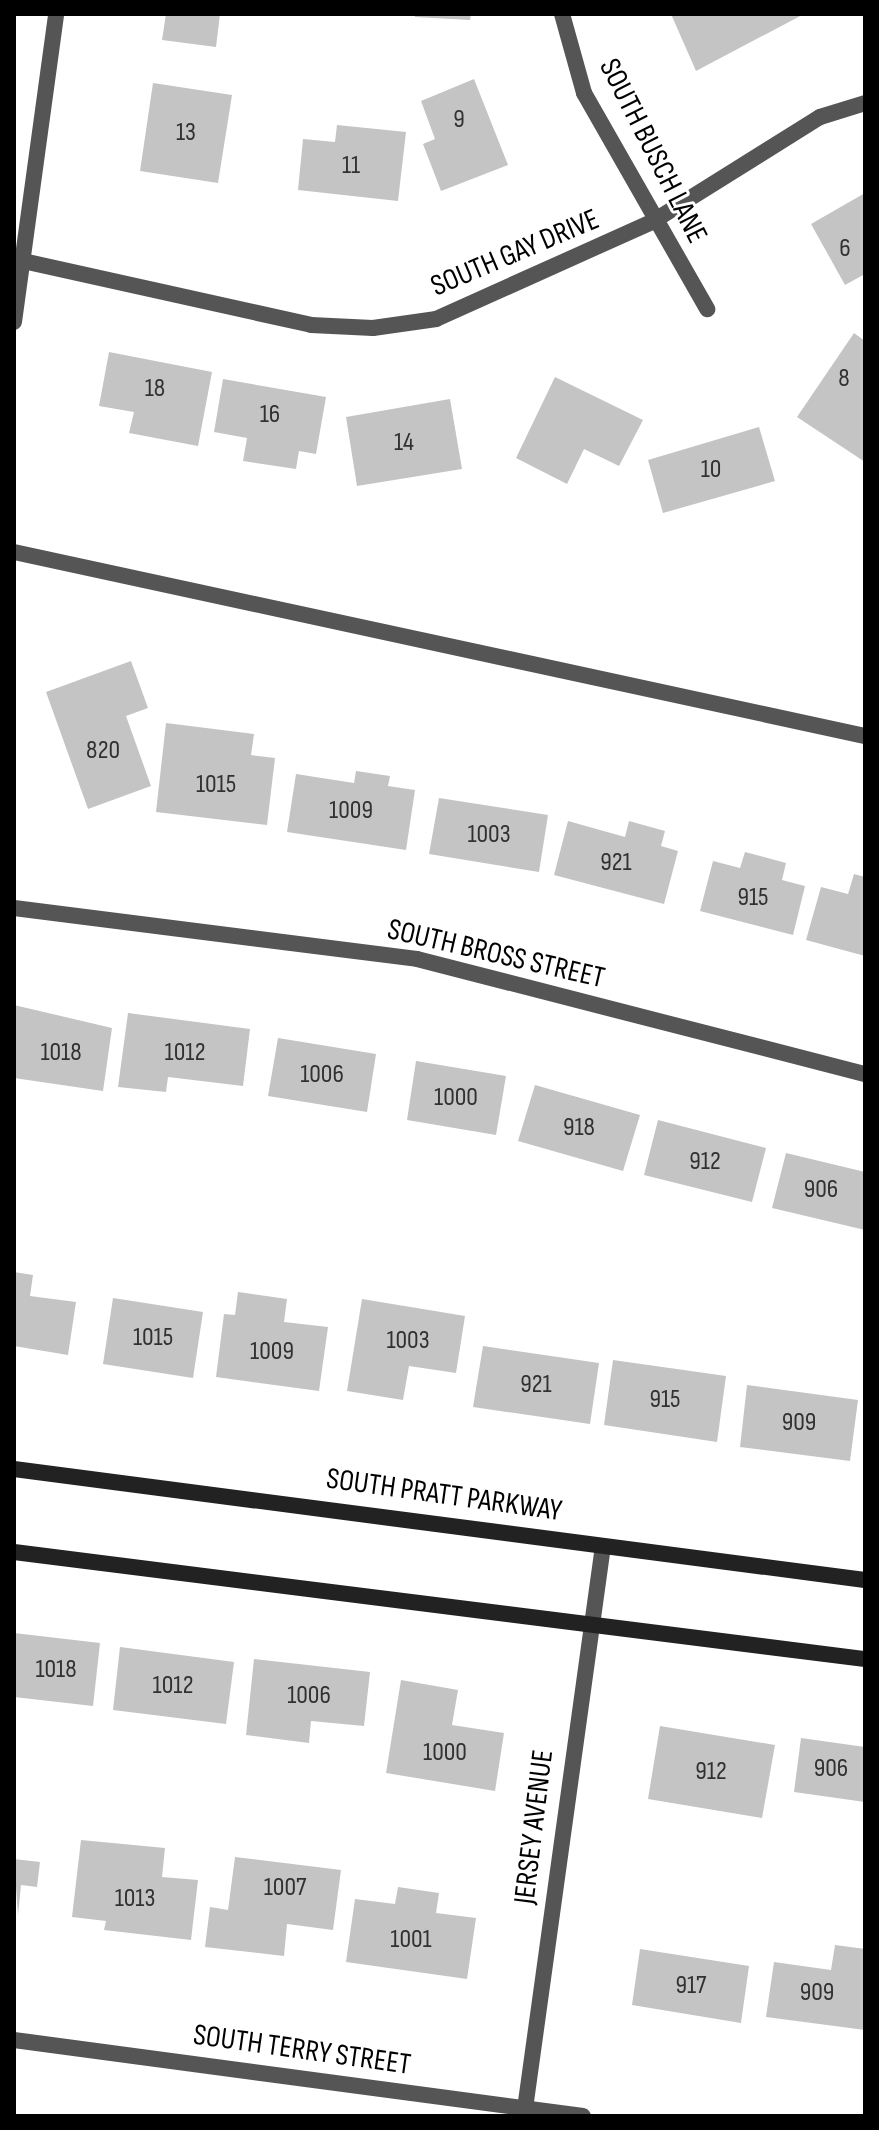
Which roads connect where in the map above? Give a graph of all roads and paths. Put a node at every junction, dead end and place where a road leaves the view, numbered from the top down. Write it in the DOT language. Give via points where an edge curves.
graph roads {
  1 [pos="56,14"];
  2 [pos="562,14"];
  3 [pos="865,103"];
  4 [pos="652,222"];
  5 [pos="18,260"];
  6 [pos="707,309"];
  7 [pos="14,322"];
  8 [pos="14,552"];
  9 [pos="865,736"];
  10 [pos="14,908"];
  11 [pos="865,1074"];
  12 [pos="14,1469"];
  13 [pos="603,1546"];
  14 [pos="14,1552"];
  15 [pos="865,1580"];
  16 [pos="589,1624"];
  17 [pos="865,1659"];
  18 [pos="14,2040"];
  19 [pos="525,2112"];
  20 [pos="583,2116"];
  1 -- 5 [label="street"];
  2 -- 4 [label="street, SOUTH BUSCH LANE" via="584,93"];
  3 -- 4 [label="street, SOUTH GAY DRIVE" via="820,117"];
  4 -- 5 [label="street, SOUTH GAY DRIVE" via="436,319 373,328 311,325"];
  4 -- 6 [label="street, SOUTH BUSCH LANE"];
  5 -- 7 [label="street"];
  8 -- 9 [label="street"];
  10 -- 11 [label="street, SOUTH BROSS STREET" via="417,959"];
  12 -- 13 [label="street, SOUTH PRATT PARKWAY"];
  13 -- 15 [label="street, SOUTH PRATT PARKWAY"];
  13 -- 16 [label="street, JERSEY AVENUE"];
  14 -- 16 [label="street"];
  16 -- 17 [label="street"];
  16 -- 19 [label="street, JERSEY AVENUE"];
  18 -- 19 [label="street, SOUTH TERRY STREET"];
  19 -- 20 [label="street, SOUTH TERRY STREET"];
}
